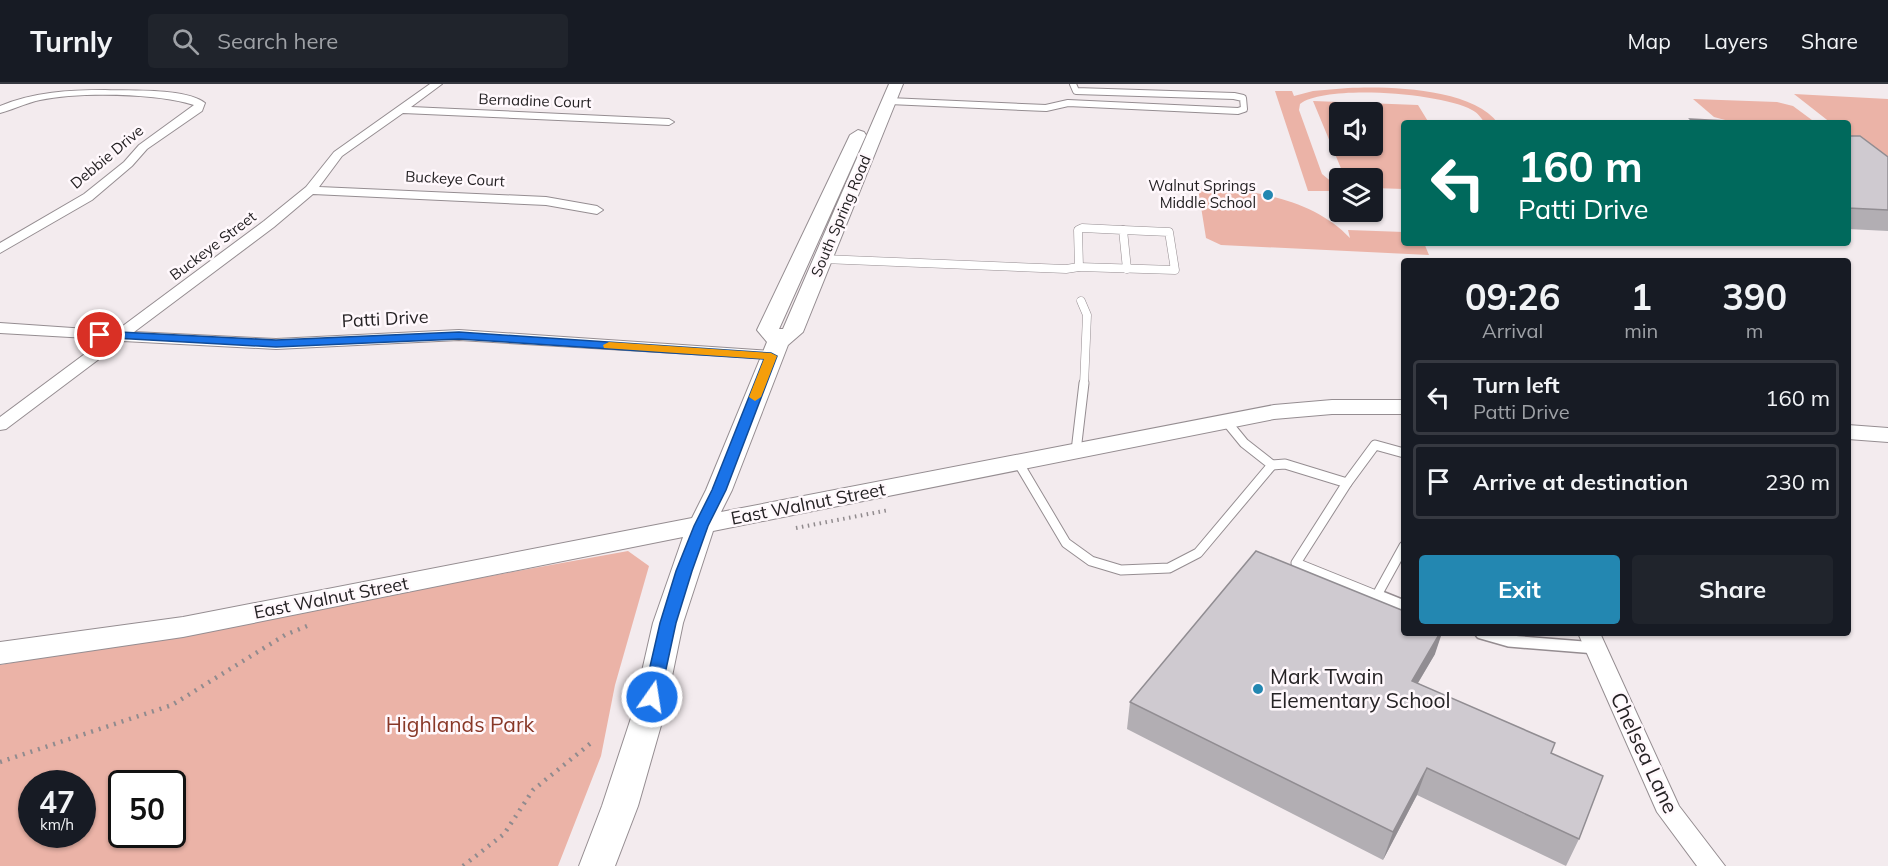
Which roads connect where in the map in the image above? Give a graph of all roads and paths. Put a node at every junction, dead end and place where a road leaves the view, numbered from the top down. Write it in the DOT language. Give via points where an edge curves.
graph roads {
  1 [pos="437,84"];
  2 [pos="1073,84"];
  3 [pos="1076,91"];
  4 [pos="886,93"];
  5 [pos="1074,104"];
  6 [pos="0,110"];
  7 [pos="400,110"];
  8 [pos="669,122"];
  9 [pos="310,190"];
  10 [pos="597,210"];
  11 [pos="1123,230"];
  12 [pos="0,249"];
  13 [pos="801,258"];
  14 [pos="823,259"];
  15 [pos="1078,267"];
  16 [pos="1126,269"];
  17 [pos="1081,301"];
  18 [pos="0,328"];
  19 [pos="120,336"];
  20 [pos="775,349"];
  21 [pos="1401,407"];
  22 [pos="1226,421"];
  23 [pos="0,425"];
  24 [pos="1851,432"];
  25 [pos="1888,435"];
  26 [pos="1076,451"];
  27 [pos="1401,452"];
  28 [pos="1018,462"];
  29 [pos="1272,465"];
  30 [pos="1347,483"];
  31 [pos="701,526"];
  32 [pos="1401,551"];
  33 [pos="1377,595"];
  34 [pos="1401,605"];
  35 [pos="314,623"];
  36 [pos="1492,636"];
  37 [pos="1592,640"];
  38 [pos="0,653"];
  39 [pos="591,743"];
  40 [pos="0,762"];
  41 [pos="463,866"];
  42 [pos="597,866"];
  43 [pos="1712,866"];
  1 -- 7 [label="street, Buckeye Street"];
  2 -- 3 [label="lane"];
  3 -- 5 [label="lane"];
  3 -- 5 [label="lane" via="1234,96 1243,98 1245,109"];
  4 -- 5 [label="lane" via="1046,108"];
  4 -- 13 [label="main road, South Spring Road"];
  4 -- 14 [label="main road, South Spring Road"];
  6 -- 12 [label="street, Debbie Drive" via="37,97 69,93 170,97 200,103 198,109 143,147 88,197"];
  7 -- 8 [label="street, Bernadine Court"];
  7 -- 9 [label="street, Buckeye Street" via="338,154"];
  9 -- 10 [label="street, Buckeye Court" via="546,201"];
  9 -- 19 [label="street, Buckeye Street"];
  11 -- 15 [label="lane" via="1079,229"];
  11 -- 16 [label="lane"];
  11 -- 16 [label="lane" via="1169,232 1176,269"];
  13 -- 14 [label="main road"];
  13 -- 20 [label="main road, South Spring Road" via="768,330"];
  14 -- 15 [label="lane"];
  14 -- 20 [label="main road, South Spring Road" via="792,332"];
  15 -- 16 [label="lane"];
  17 -- 26 [label="lane" via="1087,315"];
  18 -- 19 [label="street, Patti Drive"];
  19 -- 20 [label="street, Patti Drive" via="276,344 459,335"];
  19 -- 23 [label="street, Buckeye Street"];
  20 -- 31 [label="main road, South Spring Road"];
  21 -- 22 [label="main road, East Walnut Street" via="1302,409"];
  22 -- 26 [label="main road, East Walnut Street"];
  22 -- 29 [label="lane" via="1244,443"];
  24 -- 25 [label="main road"];
  26 -- 28 [label="main road, East Walnut Street"];
  27 -- 30 [label="lane" via="1375,445"];
  28 -- 29 [label="lane" via="1066,543 1090,561 1121,570 1169,568 1198,553"];
  28 -- 31 [label="main road, East Walnut Street"];
  29 -- 30 [label="lane" via="1285,464"];
  30 -- 33 [label="lane" via="1296,563"];
  31 -- 38 [label="main road, East Walnut Street" via="183,627"];
  31 -- 42 [label="main road, South Spring Road" via="668,623 648,715"];
  32 -- 33 [label="lane"];
  33 -- 34 [label="lane"];
  35 -- 40 [label="path" via="285,635 172,705"];
  36 -- 37 [label="lane" via="1509,641"];
  37 -- 43 [label="street, Chelsea Lane" via="1669,812"];
  39 -- 41 [label="path" via="533,789 504,834"];
}
